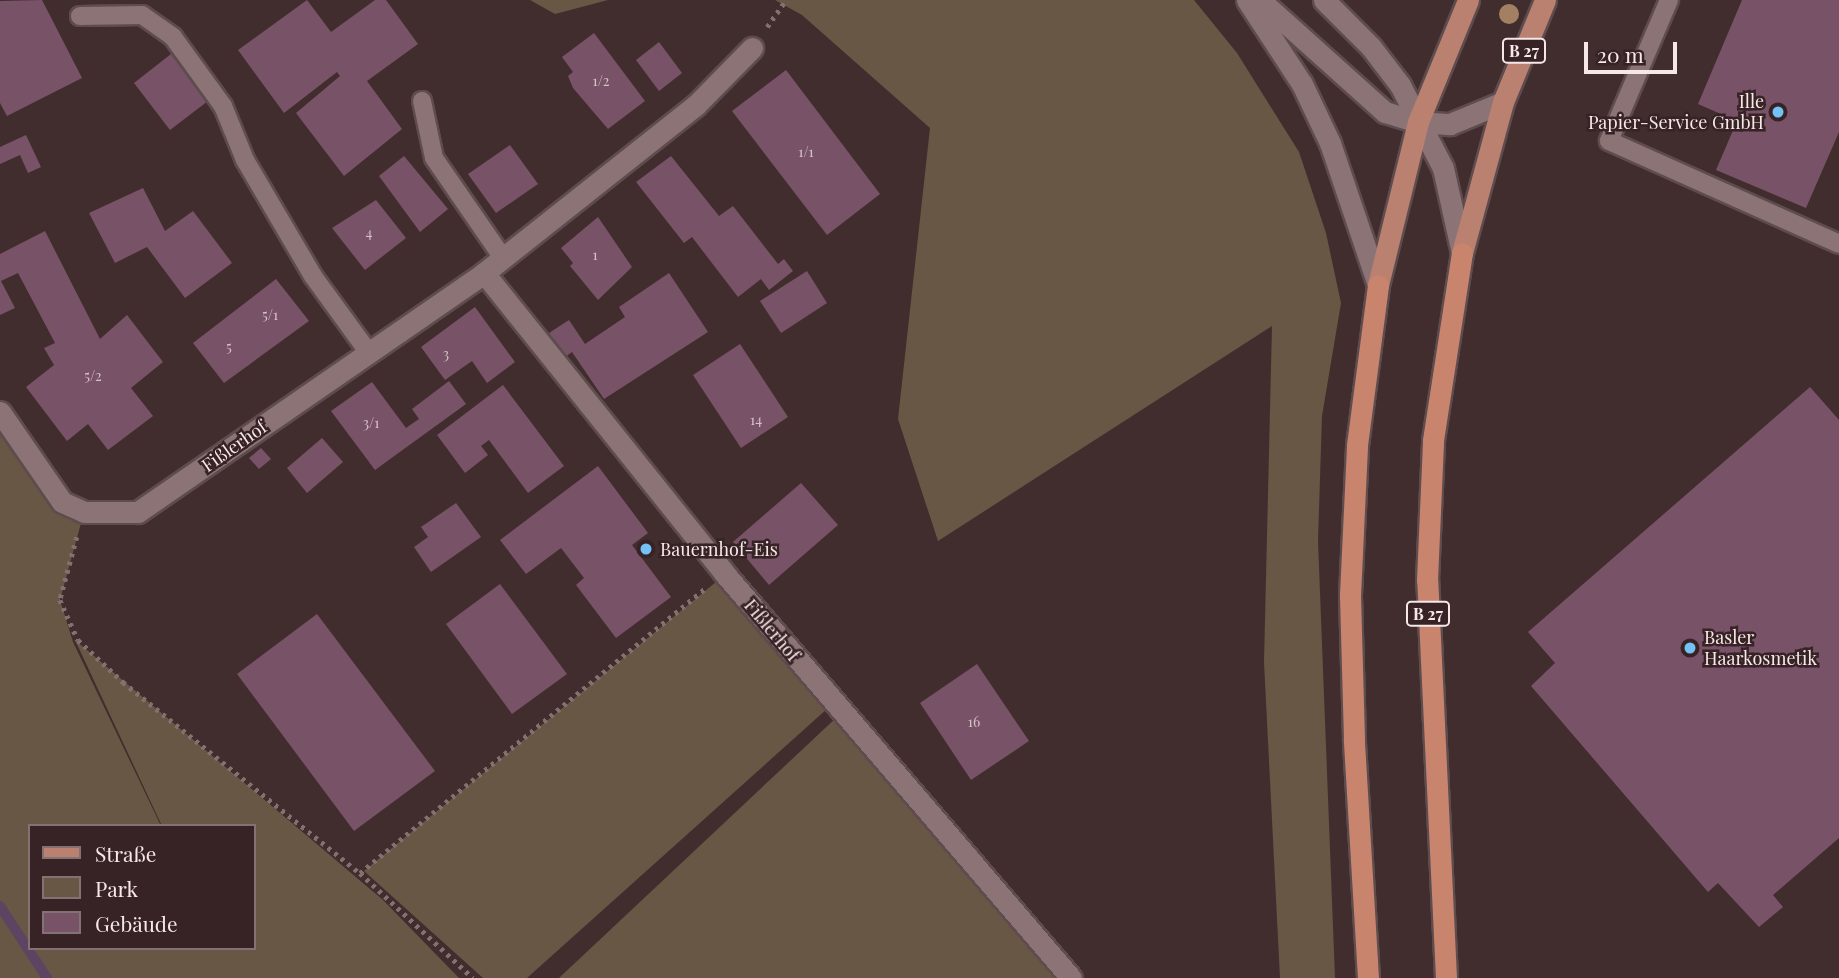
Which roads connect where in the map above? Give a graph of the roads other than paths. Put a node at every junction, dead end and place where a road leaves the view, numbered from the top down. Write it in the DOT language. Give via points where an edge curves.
graph roads {
  1 [pos="1247,0"];
  2 [pos="1260,0"];
  3 [pos="1324,0"];
  4 [pos="1468,0"];
  5 [pos="1545,0"];
  6 [pos="1669,0"];
  7 [pos="79,16"];
  8 [pos="752,48"];
  9 [pos="422,101"];
  10 [pos="1503,102"];
  11 [pos="1418,122"];
  12 [pos="1839,244"];
  13 [pos="1462,253"];
  14 [pos="503,258"];
  15 [pos="484,273"];
  16 [pos="1378,285"];
  17 [pos="369,353"];
  18 [pos="0,412"];
  19 [pos="1071,978"];
  20 [pos="1368,978"];
  21 [pos="1446,978"];
  1 -- 16 [label="street" via="1302,84 1330,143"];
  2 -- 11 [label="street" via="1372,104"];
  3 -- 11 [label="street" via="1371,47 1400,85"];
  4 -- 11 [label="main road"];
  5 -- 10 [label="main road, B 27"];
  6 -- 12 [label="lane" via="1609,141"];
  7 -- 17 [label="lane" via="142,15 173,37 223,106 245,160 313,276"];
  8 -- 14 [label="street, Fißlerhof" via="696,105"];
  9 -- 14 [label="lane" via="434,158"];
  10 -- 11 [label="street" via="1450,124"];
  10 -- 13 [label="main road, B 27"];
  11 -- 13 [label="street, B 27" via="1443,168"];
  11 -- 16 [label="main road"];
  13 -- 21 [label="highway, B 27" via="1433,440 1427,580"];
  14 -- 15 [label="street, Fißlerhof"];
  15 -- 17 [label="street, Fißlerhof"];
  15 -- 19 [label="street, Fißlerhof" via="724,573"];
  16 -- 20 [label="highway" via="1357,445 1350,595"];
  17 -- 18 [label="street, Fißlerhof" via="138,512 85,512 62,502"];
}
